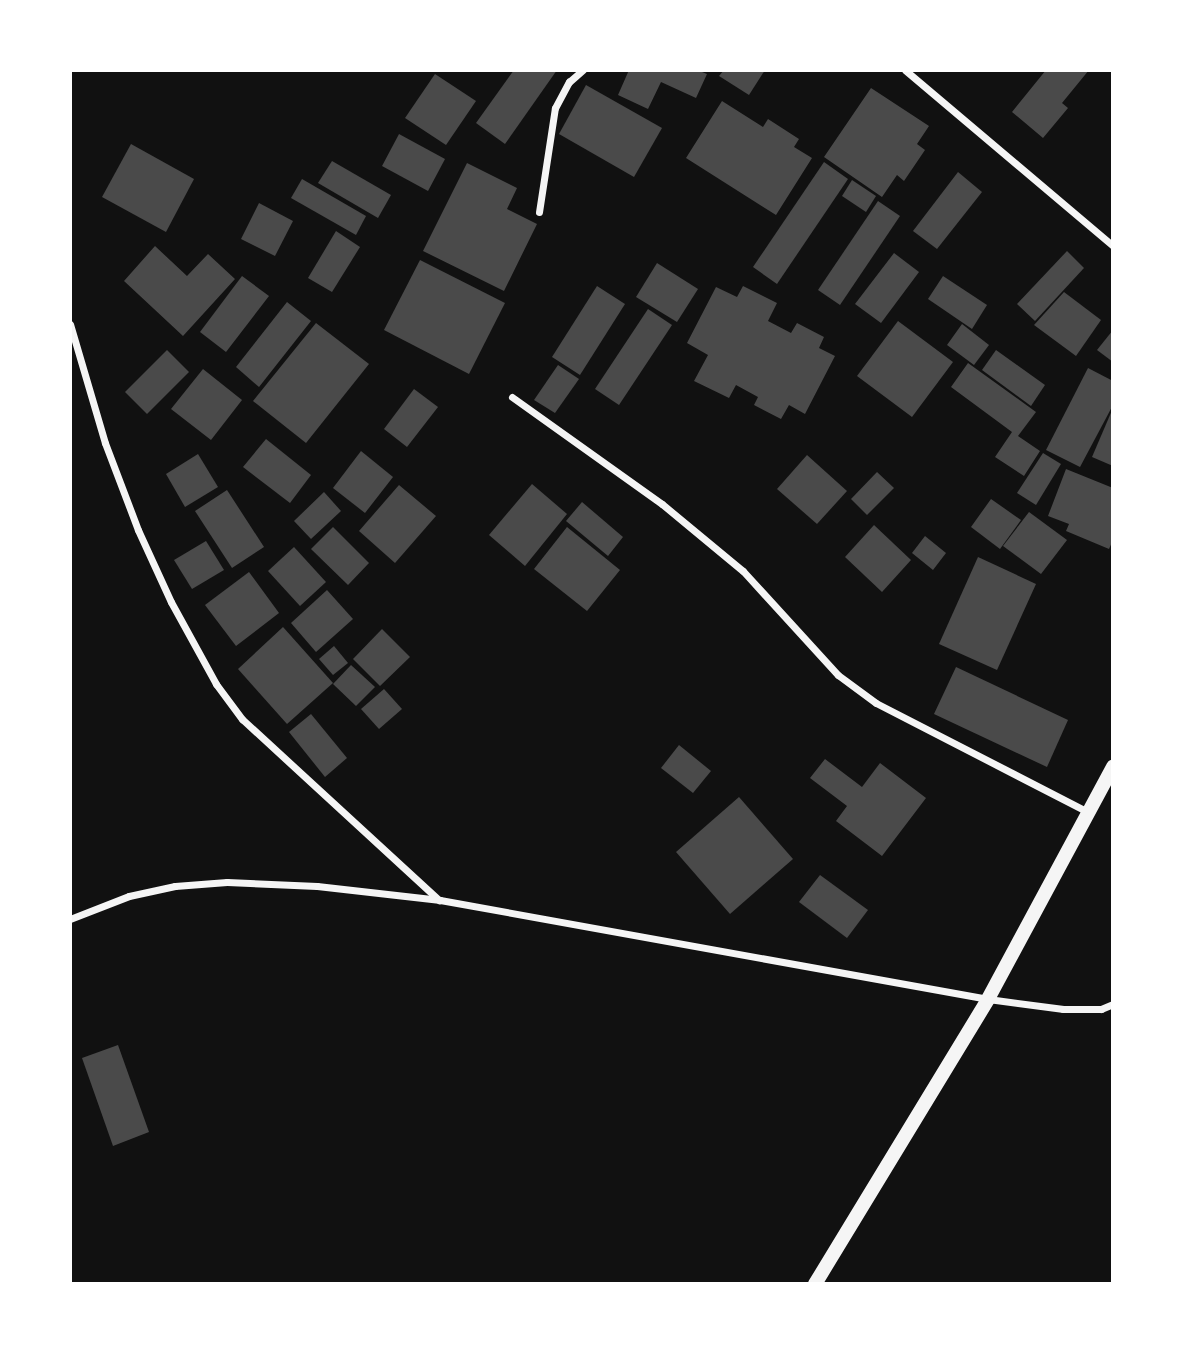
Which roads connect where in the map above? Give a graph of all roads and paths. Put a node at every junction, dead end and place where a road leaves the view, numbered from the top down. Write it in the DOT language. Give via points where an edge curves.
graph roads {
  1 [pos="583,70"];
  2 [pos="905,70"];
  3 [pos="539,212"];
  4 [pos="1113,246"];
  5 [pos="70,324"];
  6 [pos="512,397"];
  7 [pos="1113,767"];
  8 [pos="1088,812"];
  9 [pos="440,900"];
  10 [pos="70,919"];
  11 [pos="988,999"];
  12 [pos="1113,1004"];
  13 [pos="815,1284"];
  1 -- 3 [label="street" via="569,82 555,107"];
  2 -- 4 [label="street"];
  5 -- 9 [label="street" via="105,443 138,530 216,684 242,719"];
  6 -- 8 [label="street" via="662,504 743,571 838,675 876,703"];
  7 -- 8 [label="main road"];
  8 -- 11 [label="main road"];
  9 -- 10 [label="street" via="317,886 227,882 129,896"];
  9 -- 11 [label="street"];
  11 -- 12 [label="street" via="1063,1009 1101,1009"];
  11 -- 13 [label="main road"];
}
